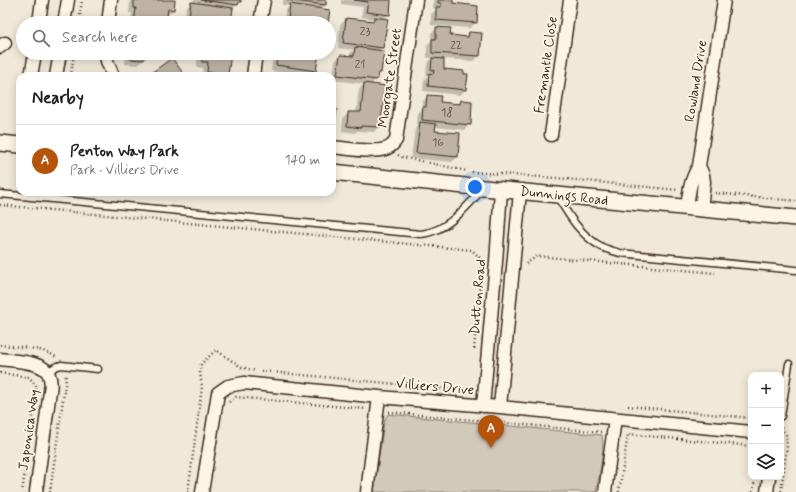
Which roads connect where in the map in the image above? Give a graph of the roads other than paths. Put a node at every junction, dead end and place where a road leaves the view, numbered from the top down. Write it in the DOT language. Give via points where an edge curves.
graph roads {
  1 [pos="42,0"];
  2 [pos="68,0"];
  3 [pos="111,0"];
  4 [pos="264,0"];
  5 [pos="416,0"];
  6 [pos="570,0"];
  7 [pos="724,0"];
  8 [pos="40,16"];
  9 [pos="65,16"];
  10 [pos="109,16"];
  11 [pos="261,16"];
  12 [pos="34,60"];
  13 [pos="59,60"];
  14 [pos="107,60"];
  15 [pos="255,60"];
  16 [pos="32,72"];
  17 [pos="57,72"];
  18 [pos="112,72"];
  19 [pos="254,72"];
  20 [pos="551,135"];
  21 [pos="0,143"];
  22 [pos="16,144"];
  23 [pos="336,148"];
  24 [pos="698,166"];
  25 [pos="336,172"];
  26 [pos="484,188"];
  27 [pos="501,190"];
  28 [pos="520,192"];
  29 [pos="0,194"];
  30 [pos="556,195"];
  31 [pos="16,196"];
  32 [pos="21,196"];
  33 [pos="694,209"];
  34 [pos="796,218"];
  35 [pos="796,270"];
  36 [pos="0,359"];
  37 [pos="789,364"];
  38 [pos="98,369"];
  39 [pos="48,372"];
  40 [pos="380,397"];
  41 [pos="483,406"];
  42 [pos="500,407"];
  43 [pos="782,408"];
  44 [pos="615,419"];
  45 [pos="748,432"];
  46 [pos="768,480"];
  47 [pos="36,492"];
  48 [pos="202,492"];
  49 [pos="367,492"];
  50 [pos="605,492"];
  51 [pos="766,492"];
  1 -- 8 [label="street"];
  2 -- 9 [label="street"];
  3 -- 10 [label="street"];
  4 -- 11 [label="street"];
  5 -- 23 [label="street, Moorgate Street" via="396,140 393,145 380,151"];
  6 -- 20 [label="street, Fremantle Close"];
  7 -- 24 [label="street, Rowland Drive"];
  12 -- 16 [label="street"];
  13 -- 17 [label="street"];
  14 -- 18 [label="street"];
  15 -- 19 [label="street"];
  21 -- 22 [label="street"];
  24 -- 33 [label="street, Rowland Drive" via="692,178 690,191"];
  24 -- 33 [label="street, Rowland Drive" via="704,182 703,192"];
  25 -- 26 [label="street, Dunnings Road"];
  26 -- 27 [label="street, Dunnings Road"];
  26 -- 32 [label="lane" via="447,224 421,234"];
  27 -- 28 [label="street, Dunnings Road"];
  27 -- 41 [label="street, Dutton Road"];
  28 -- 30 [label="street, Dunnings Road"];
  28 -- 42 [label="street"];
  29 -- 31 [label="lane"];
  30 -- 33 [label="street, Dunnings Road"];
  30 -- 35 [label="lane" via="579,228 603,248 620,253"];
  33 -- 34 [label="street, Dunnings Road"];
  36 -- 39 [label="street, Japonica Way" via="36,364"];
  37 -- 43 [label="lane"];
  38 -- 39 [label="lane, Japonica Way" via="61,365"];
  39 -- 47 [label="street, Japonica Way" via="50,386"];
  40 -- 41 [label="street, Villiers Drive"];
  40 -- 48 [label="street, Villiers Drive" via="244,383 228,386 218,393"];
  40 -- 49 [label="street"];
  41 -- 42 [label="street, Villiers Drive"];
  42 -- 44 [label="street, Villiers Drive"];
  44 -- 45 [label="street, Villiers Drive"];
  44 -- 50 [label="street"];
  46 -- 51 [label="street"];
}
